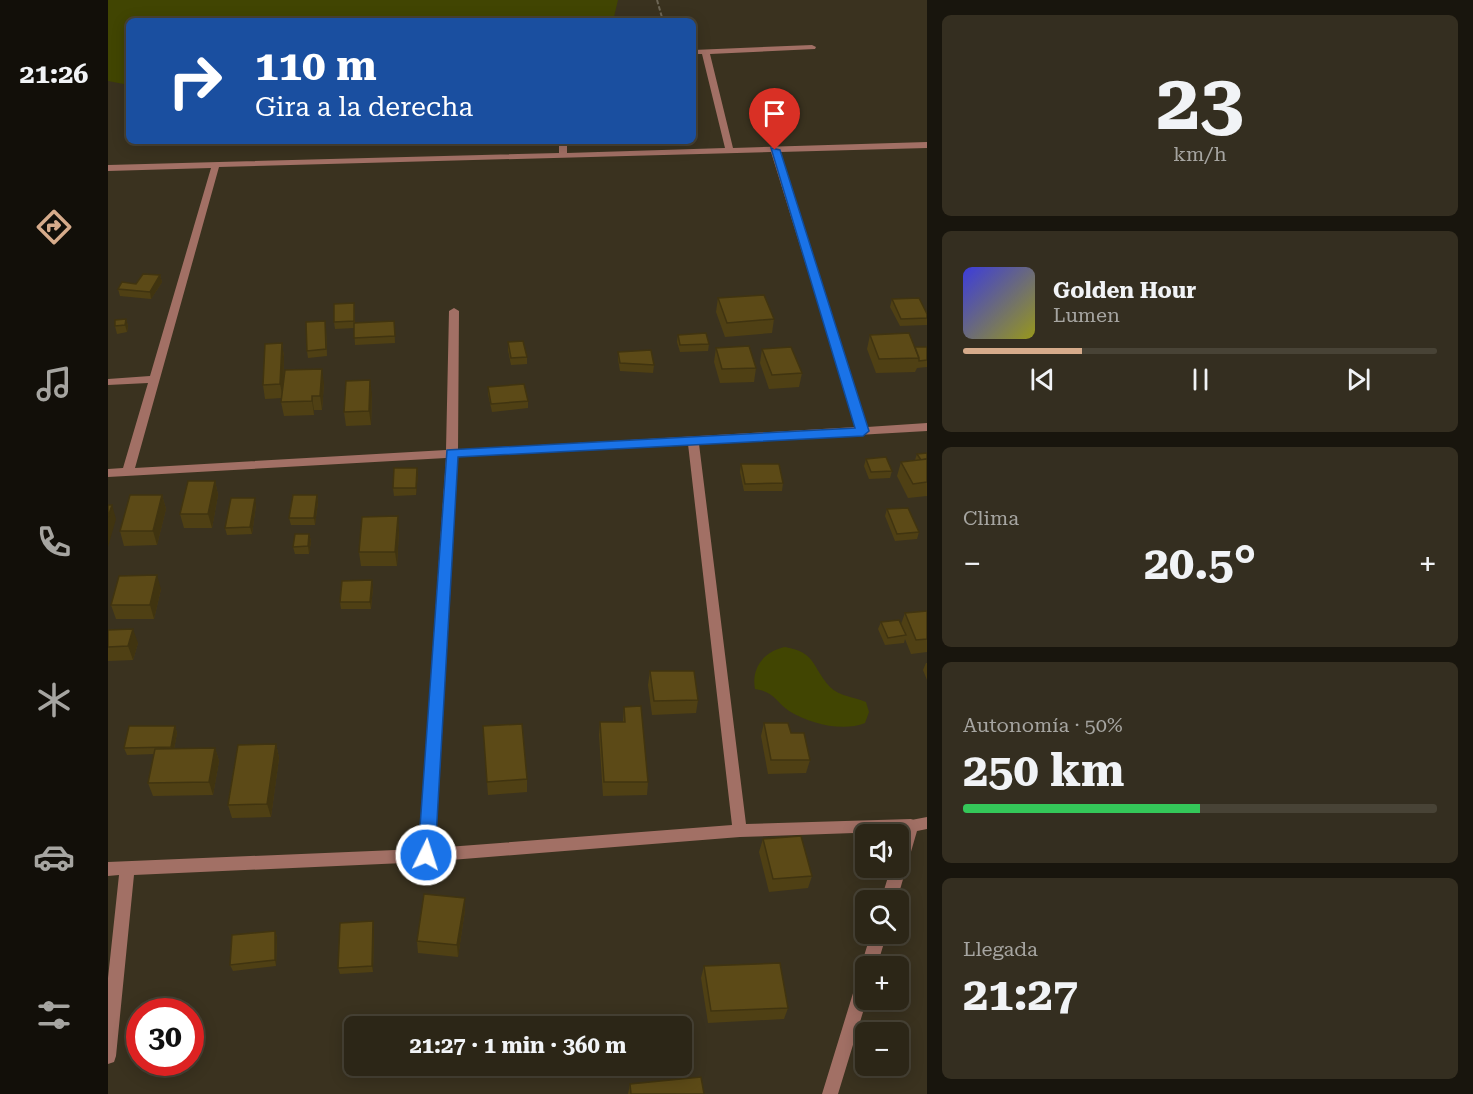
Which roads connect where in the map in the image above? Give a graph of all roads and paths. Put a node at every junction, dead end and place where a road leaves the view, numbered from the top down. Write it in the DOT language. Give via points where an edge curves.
graph roads {
  1 [pos="657,0"];
  2 [pos="662,18"];
  3 [pos="812,47"];
  4 [pos="705,51"];
  5 [pos="696,52"];
  6 [pos="562,144"];
  7 [pos="927,146"];
  8 [pos="775,150"];
  9 [pos="730,151"];
  10 [pos="563,156"];
  11 [pos="216,164"];
  12 [pos="108,168"];
  13 [pos="454,311"];
  14 [pos="155,380"];
  15 [pos="108,382"];
  16 [pos="927,427"];
  17 [pos="863,431"];
  18 [pos="693,442"];
  19 [pos="452,453"];
  20 [pos="128,471"];
  21 [pos="108,473"];
  22 [pos="927,823"];
  23 [pos="911,825"];
  24 [pos="740,831"];
  25 [pos="426,855"];
  26 [pos="127,868"];
  27 [pos="108,869"];
  28 [pos="892,890"];
  29 [pos="856,1010"];
  30 [pos="108,1056"];
  31 [pos="830,1094"];
  1 -- 2 [label="path"];
  3 -- 4 [label="street"];
  4 -- 5 [label="street"];
  4 -- 9 [label="street"];
  6 -- 10 [label="street"];
  7 -- 8 [label="street"];
  8 -- 9 [label="street"];
  8 -- 17 [label="street"];
  9 -- 10 [label="street"];
  10 -- 11 [label="street"];
  11 -- 12 [label="street"];
  11 -- 14 [label="street"];
  13 -- 19 [label="street"];
  14 -- 15 [label="street"];
  14 -- 20 [label="street"];
  16 -- 17 [label="street"];
  17 -- 18 [label="street"];
  18 -- 19 [label="street"];
  18 -- 24 [label="street"];
  19 -- 20 [label="street"];
  19 -- 25 [label="street"];
  20 -- 21 [label="street"];
  22 -- 23 [label="street"];
  23 -- 24 [label="street"];
  23 -- 28 [label="street"];
  24 -- 25 [label="street"];
  25 -- 26 [label="street"];
  26 -- 27 [label="street"];
  26 -- 30 [label="street"];
  29 -- 31 [label="street"];
}
